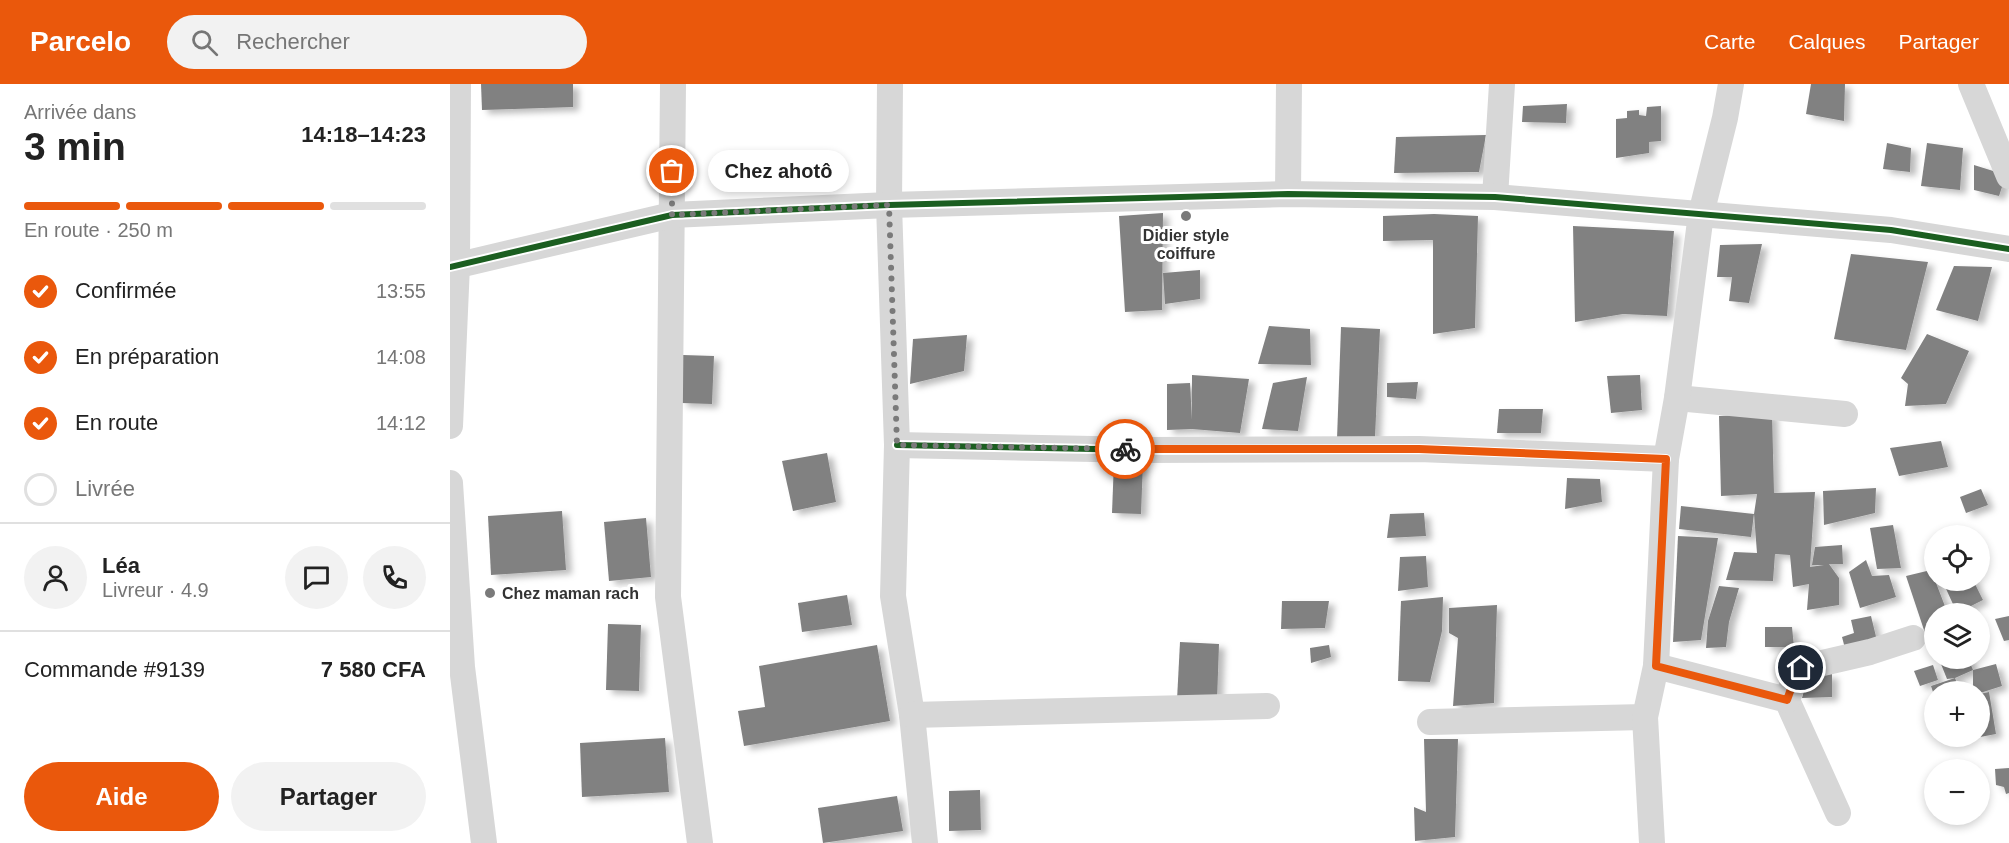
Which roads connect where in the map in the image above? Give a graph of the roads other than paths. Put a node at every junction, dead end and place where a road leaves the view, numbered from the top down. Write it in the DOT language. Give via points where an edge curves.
graph roads {
  1 [pos="458,84"];
  2 [pos="673,84"];
  3 [pos="890,84"];
  4 [pos="1289,84"];
  5 [pos="1502,84"];
  6 [pos="1731,84"];
  7 [pos="1971,84"];
  8 [pos="2009,176"];
  9 [pos="1288,194"];
  10 [pos="1496,197"];
  11 [pos="889,205"];
  12 [pos="1701,214"];
  13 [pos="672,215"];
  14 [pos="2009,249"];
  15 [pos="453,266"];
  16 [pos="1677,398"];
  17 [pos="1845,414"];
  18 [pos="450,426"];
  19 [pos="897,445"];
  20 [pos="1666,459"];
  21 [pos="450,483"];
  22 [pos="1913,638"];
  23 [pos="1656,666"];
  24 [pos="1787,700"];
  25 [pos="1267,706"];
  26 [pos="912,715"];
  27 [pos="1645,717"];
  28 [pos="1430,722"];
  29 [pos="1838,813"];
  30 [pos="484,843"];
  31 [pos="700,843"];
  32 [pos="926,843"];
  33 [pos="1652,843"];
  1 -- 15 [label="street"];
  2 -- 13 [label="street"];
  3 -- 11 [label="street"];
  4 -- 9 [label="street"];
  5 -- 10 [label="street"];
  6 -- 12 [label="street"];
  7 -- 8 [label="street"];
  9 -- 10 [label="street"];
  9 -- 11 [label="street"];
  10 -- 12 [label="street"];
  11 -- 13 [label="street"];
  11 -- 19 [label="street"];
  12 -- 14 [label="street" via="1891,230"];
  12 -- 16 [label="street"];
  13 -- 15 [label="street"];
  13 -- 31 [label="street" via="668,597"];
  15 -- 18 [label="street"];
  16 -- 17 [label="street"];
  16 -- 20 [label="street"];
  19 -- 20 [label="street" via="1145,450 1419,449"];
  19 -- 26 [label="street" via="893,596"];
  20 -- 23 [label="street"];
  21 -- 30 [label="street" via="462,667"];
  22 -- 24 [label="street" via="1870,652 1806,665 1797,672"];
  23 -- 24 [label="street"];
  23 -- 27 [label="street"];
  24 -- 29 [label="street"];
  25 -- 26 [label="street"];
  26 -- 32 [label="street"];
  27 -- 28 [label="street"];
  27 -- 33 [label="street"];
}
